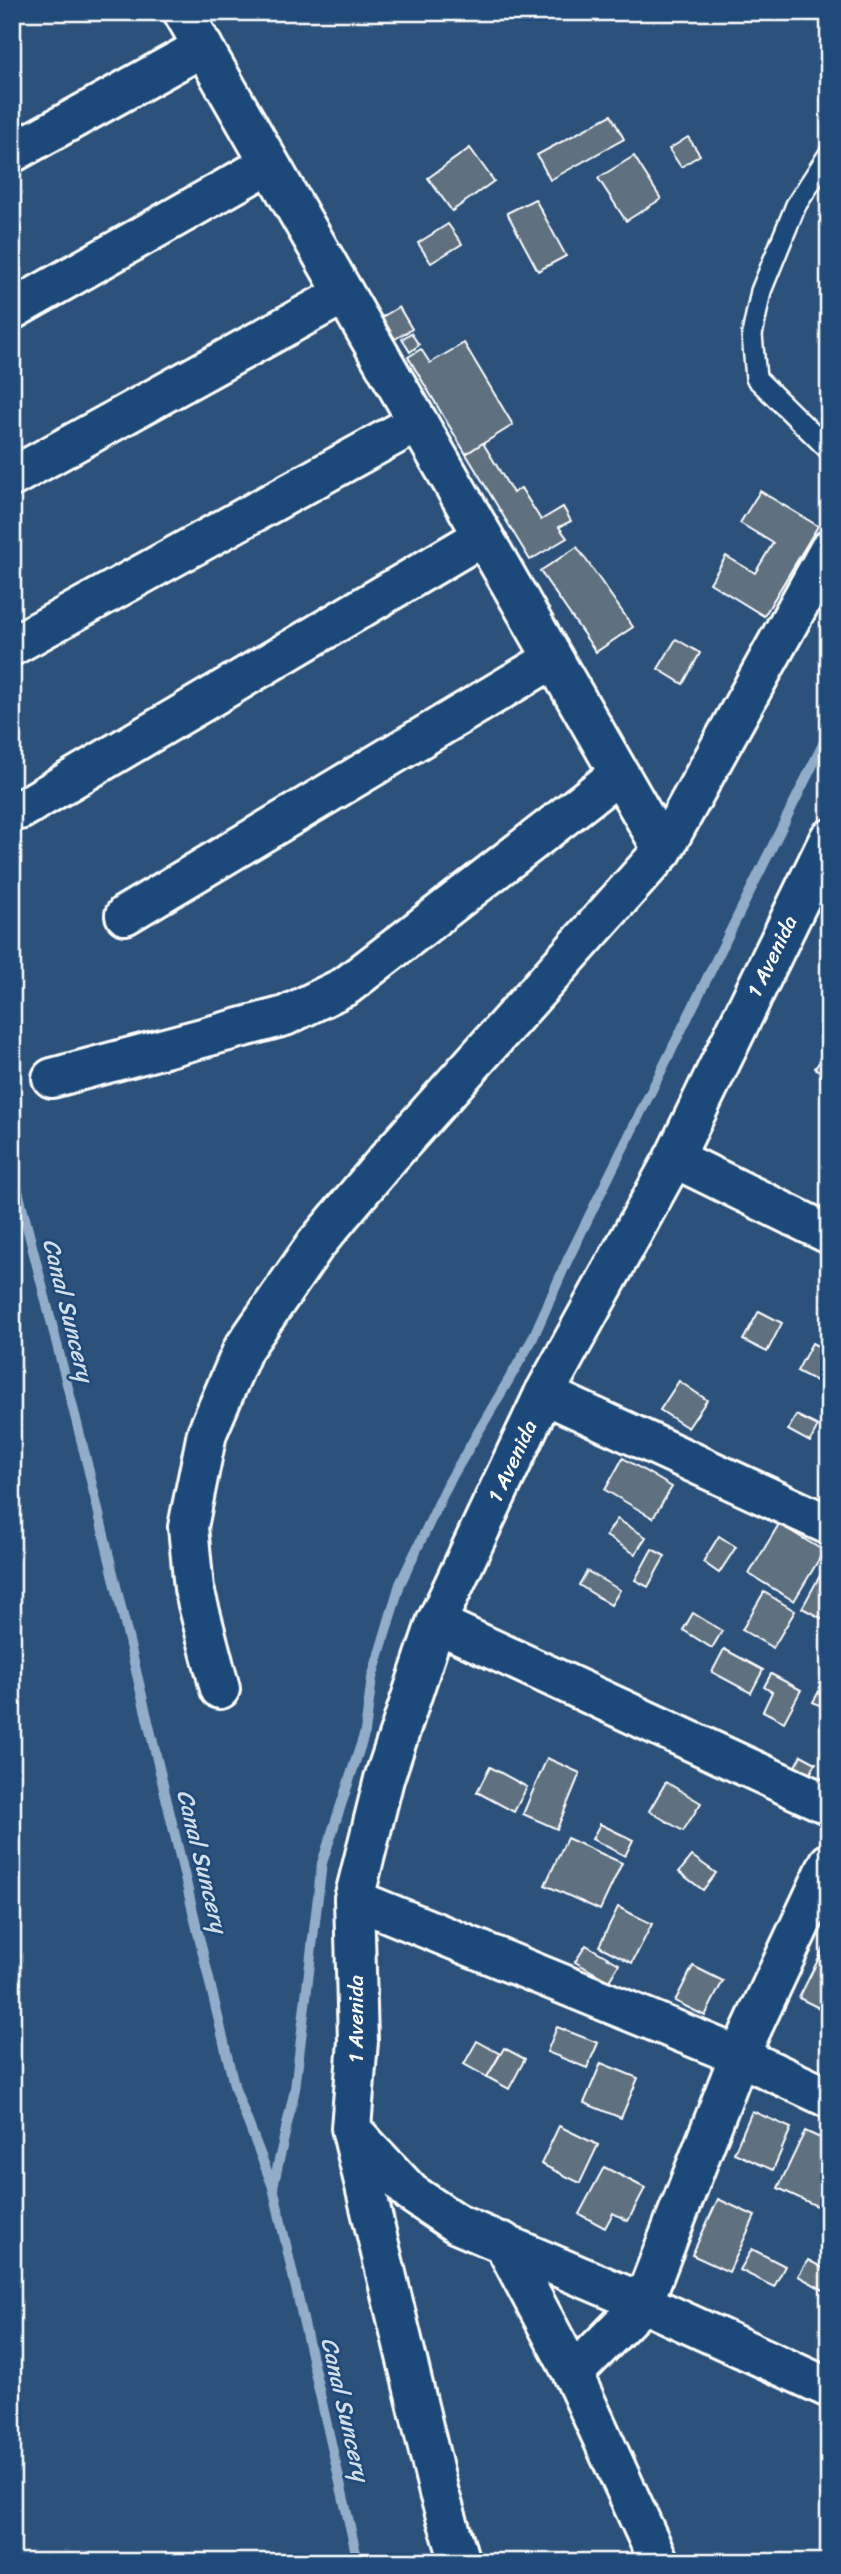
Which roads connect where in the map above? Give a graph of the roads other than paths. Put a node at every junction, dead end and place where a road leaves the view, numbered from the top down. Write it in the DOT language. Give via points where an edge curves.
graph roads {
  1 [pos="183,12"];
  2 [pos="203,47"];
  3 [pos="12,153"];
  4 [pos="829,155"];
  5 [pos="269,164"];
  6 [pos="344,294"];
  7 [pos="12,310"];
  8 [pos="418,422"];
  9 [pos="829,450"];
  10 [pos="12,477"];
  11 [pos="483,536"];
  12 [pos="829,550"];
  13 [pos="12,646"];
  14 [pos="553,659"];
  15 [pos="619,774"];
  16 [pos="20,810"];
  17 [pos="829,839"];
  18 [pos="663,850"];
  19 [pos="125,915"];
  20 [pos="52,1078"];
  21 [pos="674,1158"];
  22 [pos="829,1234"];
  23 [pos="544,1394"];
  24 [pos="829,1525"];
  25 [pos="436,1623"];
  26 [pos="220,1689"];
  27 [pos="829,1805"];
  28 [pos="829,1863"];
  29 [pos="354,1899"];
  30 [pos="739,2056"];
  31 [pos="829,2098"];
  32 [pos="351,2128"];
  33 [pos="503,2242"];
  34 [pos="643,2303"];
  35 [pos="573,2374"];
  36 [pos="829,2388"];
  37 [pos="661,2559"];
  38 [pos="460,2562"];
  1 -- 2 [label="street"];
  2 -- 3 [label="street"];
  2 -- 5 [label="street"];
  4 -- 9 [label="lane" via="796,205 761,291 752,335 756,378"];
  5 -- 6 [label="street"];
  5 -- 7 [label="street"];
  6 -- 8 [label="street"];
  6 -- 10 [label="street"];
  8 -- 11 [label="street"];
  8 -- 13 [label="street"];
  11 -- 14 [label="street"];
  11 -- 16 [label="street"];
  12 -- 18 [label="street"];
  14 -- 15 [label="street"];
  14 -- 19 [label="street"];
  15 -- 18 [label="street"];
  15 -- 20 [label="street" via="346,986 285,1016"];
  17 -- 21 [label="street, 1 Avenida"];
  18 -- 26 [label="street" via="390,1156 316,1244 243,1349 207,1433 188,1527 194,1589"];
  21 -- 22 [label="street"];
  21 -- 23 [label="street, 1 Avenida"];
  23 -- 24 [label="street"];
  23 -- 25 [label="street, 1 Avenida"];
  25 -- 27 [label="street"];
  25 -- 29 [label="street, 1 Avenida" via="384,1779"];
  28 -- 30 [label="street"];
  29 -- 30 [label="street"];
  29 -- 32 [label="street, 1 Avenida" via="358,2041"];
  30 -- 31 [label="street"];
  30 -- 34 [label="street"];
  32 -- 33 [label="street" via="411,2193 457,2224"];
  32 -- 38 [label="street, 1 Avenida" via="439,2493"];
  33 -- 34 [label="street"];
  33 -- 35 [label="street"];
  34 -- 35 [label="street"];
  34 -- 36 [label="street"];
  35 -- 37 [label="street"];
}
